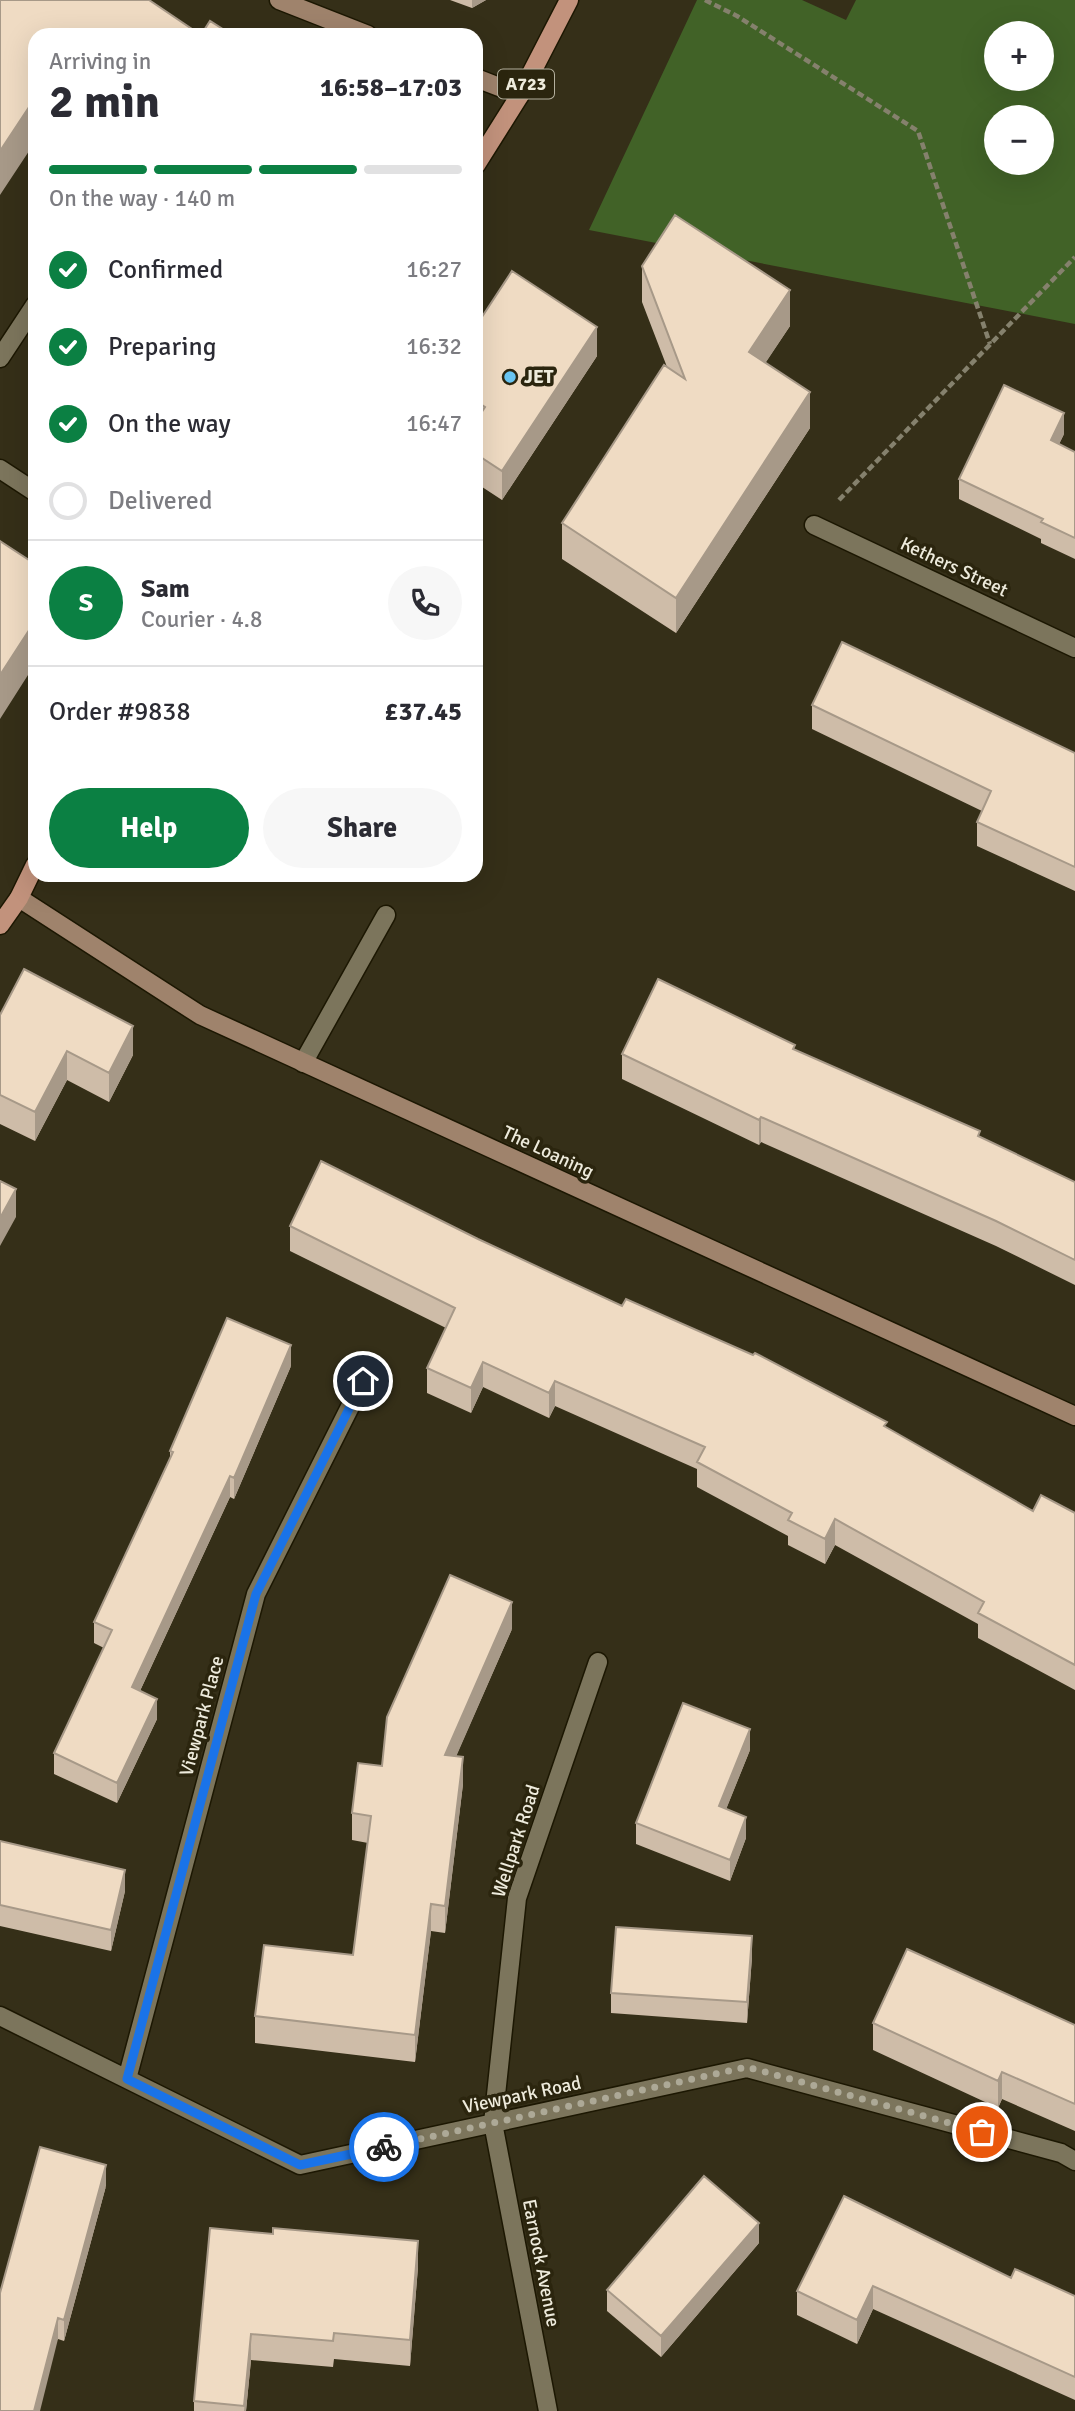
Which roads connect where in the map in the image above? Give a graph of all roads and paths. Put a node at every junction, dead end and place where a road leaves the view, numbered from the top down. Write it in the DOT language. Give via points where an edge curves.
graph roads {
  1 [pos="279,0"];
  2 [pos="569,0"];
  3 [pos="705,0"];
  4 [pos="350,28"];
  5 [pos="483,81"];
  6 [pos="520,95"];
  7 [pos="483,154"];
  8 [pos="1075,257"];
  9 [pos="28,316"];
  10 [pos="990,344"];
  11 [pos="0,358"];
  12 [pos="0,469"];
  13 [pos="28,487"];
  14 [pos="814,525"];
  15 [pos="1075,648"];
  16 [pos="28,879"];
  17 [pos="19,898"];
  18 [pos="386,915"];
  19 [pos="0,925"];
  20 [pos="303,1063"];
  21 [pos="363,1381"];
  22 [pos="1075,1416"];
  23 [pos="598,1662"];
  24 [pos="0,2016"];
  25 [pos="127,2079"];
  26 [pos="493,2123"];
  27 [pos="1075,2161"];
  28 [pos="548,2411"];
  1 -- 4 [label="street"];
  2 -- 6 [label="main road, A723"];
  3 -- 10 [label="path" via="918,131"];
  5 -- 6 [label="street"];
  6 -- 7 [label="main road, A723"];
  8 -- 10 [label="path"];
  9 -- 11 [label="street"];
  10 -- 14 [label="path"];
  12 -- 13 [label="street"];
  14 -- 15 [label="street, Kethers Street"];
  16 -- 17 [label="main road"];
  17 -- 19 [label="main road"];
  17 -- 20 [label="street, The Loaning" via="200,1015"];
  18 -- 20 [label="street"];
  20 -- 22 [label="street, The Loaning"];
  21 -- 25 [label="street, Viewpark Place" via="256,1594"];
  23 -- 26 [label="street, Wellpark Road" via="517,1898"];
  24 -- 25 [label="street, Viewpark Road"];
  25 -- 26 [label="street, Viewpark Road" via="300,2165"];
  26 -- 27 [label="street, Viewpark Road" via="747,2067 1061,2153"];
  26 -- 28 [label="street, Earnock Avenue"];
}
